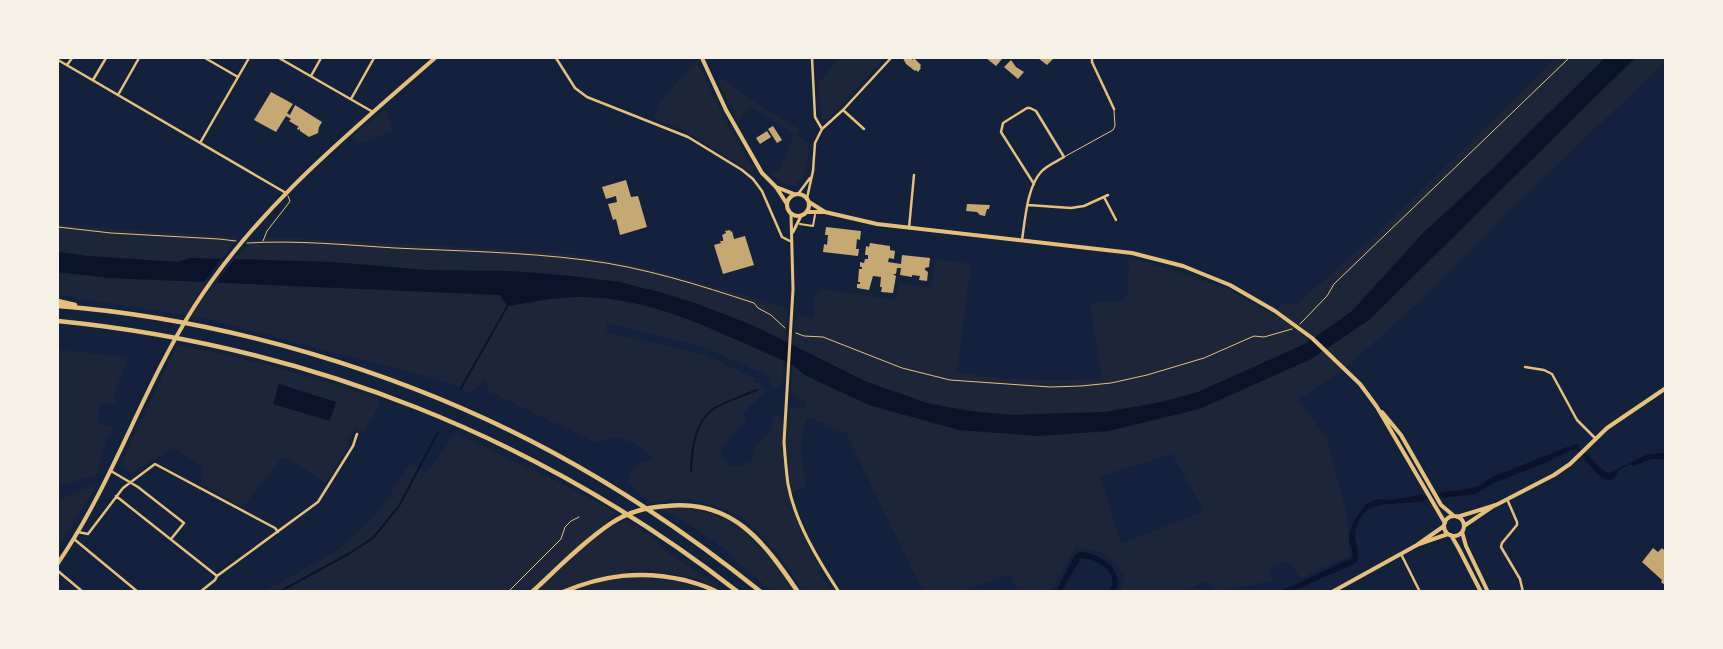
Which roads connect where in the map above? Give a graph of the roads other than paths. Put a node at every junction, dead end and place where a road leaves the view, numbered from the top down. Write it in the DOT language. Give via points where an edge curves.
graph roads {
  1 [pos="72,58"];
  2 [pos="106,58"];
  3 [pos="140,58"];
  4 [pos="205,58"];
  5 [pos="249,58"];
  6 [pos="279,58"];
  7 [pos="321,58"];
  8 [pos="374,58"];
  9 [pos="434,58"];
  10 [pos="556,58"];
  11 [pos="702,58"];
  12 [pos="812,58"];
  13 [pos="891,58"];
  14 [pos="1092,58"];
  15 [pos="58,60"];
  16 [pos="67,65"];
  17 [pos="311,76"];
  18 [pos="238,77"];
  19 [pos="93,80"];
  20 [pos="118,95"];
  21 [pos="351,99"];
  22 [pos="1114,109"];
  23 [pos="843,110"];
  24 [pos="373,112"];
  25 [pos="822,129"];
  26 [pos="864,129"];
  27 [pos="200,142"];
  28 [pos="1064,157"];
  29 [pos="1038,175"];
  30 [pos="914,176"];
  31 [pos="811,177"];
  32 [pos="1030,177"];
  33 [pos="1034,184"];
  34 [pos="776,187"];
  35 [pos="286,193"];
  36 [pos="796,194"];
  37 [pos="1108,195"];
  38 [pos="1104,197"];
  39 [pos="808,200"];
  40 [pos="787,204"];
  41 [pos="1028,205"];
  42 [pos="807,212"];
  43 [pos="825,212"];
  44 [pos="791,214"];
  45 [pos="815,215"];
  46 [pos="801,216"];
  47 [pos="1116,220"];
  48 [pos="800,224"];
  49 [pos="909,228"];
  50 [pos="793,233"];
  51 [pos="1022,240"];
  52 [pos="792,242"];
  53 [pos="58,301"];
  54 [pos="58,306"];
  55 [pos="86,308"];
  56 [pos="58,321"];
  57 [pos="1525,367"];
  58 [pos="1666,388"];
  59 [pos="1378,407"];
  60 [pos="357,434"];
  61 [pos="1595,438"];
  62 [pos="111,471"];
  63 [pos="130,481"];
  64 [pos="116,496"];
  65 [pos="1507,500"];
  66 [pos="1436,502"];
  67 [pos="1496,505"];
  68 [pos="1456,516"];
  69 [pos="1444,524"];
  70 [pos="1464,526"];
  71 [pos="78,532"];
  72 [pos="278,532"];
  73 [pos="1462,532"];
  74 [pos="1449,534"];
  75 [pos="74,539"];
  76 [pos="171,540"];
  77 [pos="1417,545"];
  78 [pos="1401,554"];
  79 [pos="58,563"];
  80 [pos="58,571"];
  81 [pos="217,576"];
  82 [pos="83,592"];
  83 [pos="138,592"];
  84 [pos="200,592"];
  85 [pos="532,592"];
  86 [pos="563,592"];
  87 [pos="717,592"];
  88 [pos="738,592"];
  89 [pos="761,592"];
  90 [pos="798,592"];
  91 [pos="839,592"];
  92 [pos="1332,592"];
  93 [pos="1420,592"];
  94 [pos="1481,592"];
  95 [pos="1488,592"];
  96 [pos="1523,592"];
  1 -- 16 [label="street"];
  2 -- 19 [label="street"];
  3 -- 20 [label="street"];
  4 -- 18 [label="street"];
  5 -- 18 [label="street"];
  6 -- 17 [label="street"];
  7 -- 17 [label="street"];
  8 -- 21 [label="street"];
  9 -- 24 [label="main road"];
  10 -- 52 [label="street" via="575,88 587,97 688,137 742,170 762,191 782,237"];
  11 -- 34 [label="main road" via="742,139 762,173"];
  12 -- 25 [label="street" via="816,117"];
  13 -- 23 [label="street"];
  14 -- 22 [label="street"];
  15 -- 16 [label="street"];
  16 -- 19 [label="street"];
  17 -- 21 [label="street"];
  18 -- 27 [label="street"];
  19 -- 20 [label="street"];
  20 -- 27 [label="street"];
  21 -- 24 [label="street"];
  22 -- 28 [label="lane" via="1113,130"];
  23 -- 25 [label="street"];
  23 -- 26 [label="street"];
  24 -- 35 [label="main road"];
  25 -- 31 [label="street" via="815,143"];
  27 -- 35 [label="street"];
  28 -- 29 [label="street"];
  28 -- 32 [label="street" via="1036,111 1026,108 1003,123 1001,132"];
  29 -- 32 [label="street"];
  29 -- 33 [label="street"];
  30 -- 49 [label="street"];
  31 -- 36 [label="street"];
  31 -- 39 [label="street"];
  32 -- 33 [label="street"];
  33 -- 41 [label="street"];
  34 -- 36 [label="main road"];
  34 -- 40 [label="main road"];
  35 -- 62 [label="main road" via="245,237 207,286 166,354"];
  36 -- 39 [label="main road"];
  36 -- 40 [label="main road" via="789,198"];
  37 -- 38 [label="street"];
  38 -- 41 [label="street" via="1072,208"];
  38 -- 47 [label="street"];
  39 -- 42 [label="main road"];
  39 -- 43 [label="main road"];
  40 -- 44 [label="main road"];
  41 -- 51 [label="street"];
  42 -- 43 [label="main road"];
  42 -- 46 [label="main road"];
  43 -- 49 [label="main road"];
  44 -- 46 [label="main road"];
  44 -- 50 [label="street"];
  45 -- 48 [label="street" via="813,226"];
  46 -- 50 [label="street"];
  49 -- 51 [label="main road"];
  50 -- 52 [label="street"];
  51 -- 59 [label="main road" via="1132,253 1214,278 1262,303 1312,338 1344,367"];
  52 -- 91 [label="street" via="793,289 784,442 789,486 808,538"];
  53 -- 55 [label="highway"];
  54 -- 55 [label="highway"];
  55 -- 89 [label="highway" via="193,325 268,342 373,374 451,404 552,452 607,484 704,547"];
  56 -- 88 [label="highway" via="156,334 256,355 416,406 504,445 599,496 658,533"];
  57 -- 61 [label="street" via="1552,374 1577,420"];
  58 -- 61 [label="main road"];
  59 -- 66 [label="main road" via="1427,493"];
  59 -- 66 [label="main road" via="1401,435"];
  60 -- 72 [label="street" via="318,502"];
  61 -- 65 [label="main road" via="1579,456 1550,478"];
  62 -- 63 [label="street"];
  62 -- 71 [label="main road"];
  63 -- 64 [label="street"];
  63 -- 72 [label="street" via="155,464"];
  63 -- 76 [label="street" via="184,523"];
  64 -- 71 [label="street" via="88,534"];
  64 -- 76 [label="street"];
  65 -- 67 [label="main road"];
  65 -- 96 [label="street" via="1517,525 1501,547 1520,579"];
  66 -- 68 [label="main road"];
  66 -- 69 [label="main road"];
  67 -- 68 [label="main road"];
  67 -- 70 [label="main road"];
  68 -- 69 [label="main road" via="1448,518"];
  68 -- 70 [label="main road"];
  69 -- 74 [label="main road"];
  69 -- 77 [label="main road"];
  70 -- 73 [label="main road"];
  71 -- 75 [label="main road"];
  72 -- 81 [label="street"];
  73 -- 74 [label="main road"];
  73 -- 95 [label="main road"];
  74 -- 77 [label="main road"];
  74 -- 94 [label="main road"];
  75 -- 79 [label="main road"];
  75 -- 83 [label="street"];
  76 -- 81 [label="street"];
  77 -- 78 [label="main road"];
  78 -- 92 [label="main road"];
  78 -- 93 [label="street"];
  80 -- 82 [label="street"];
  81 -- 84 [label="street"];
  85 -- 90 [label="highway" via="610,524 640,510 678,504 705,508 745,527 770,552"];
  86 -- 87 [label="highway" via="596,580 631,574 674,578"];
}
